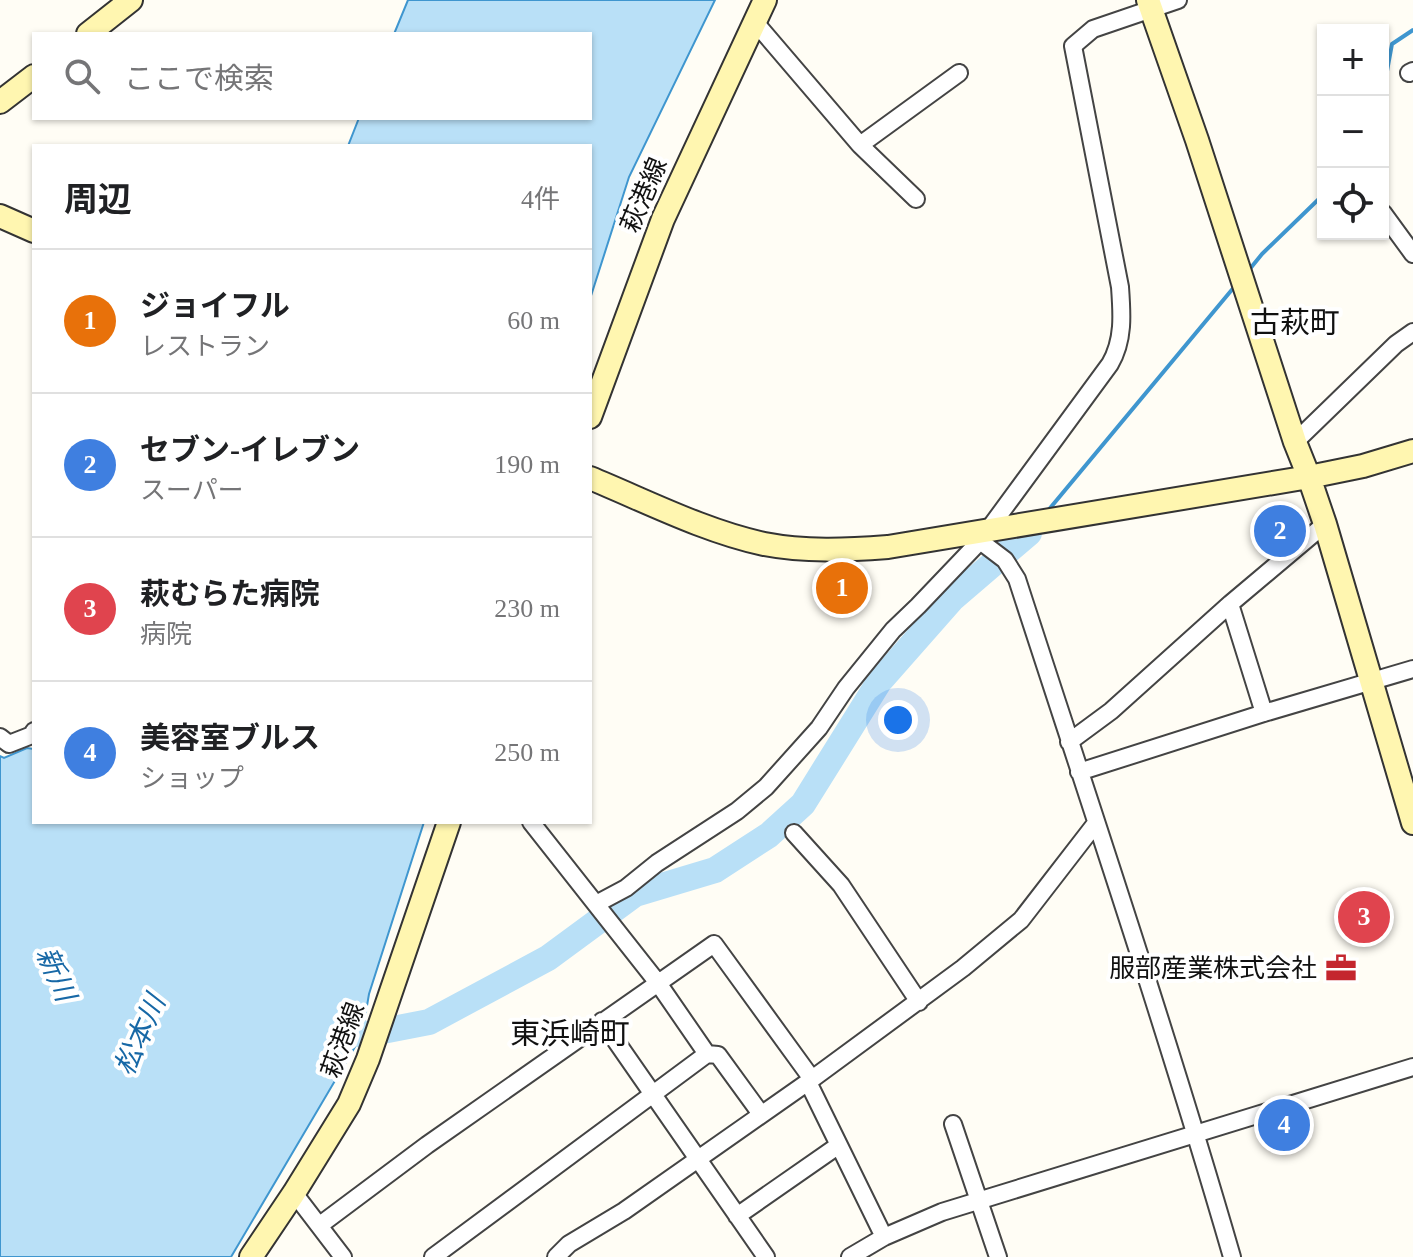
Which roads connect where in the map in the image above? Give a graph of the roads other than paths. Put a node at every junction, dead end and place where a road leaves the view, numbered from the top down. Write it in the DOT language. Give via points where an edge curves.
graph roads {
  1 [pos="131,0"];
  2 [pos="765,0"];
  3 [pos="1178,0"];
  4 [pos="1150,5"];
  5 [pos="754,21"];
  6 [pos="91,32"];
  7 [pos="959,73"];
  8 [pos="32,78"];
  9 [pos="0,102"];
  10 [pos="860,145"];
  11 [pos="916,199"];
  12 [pos="0,216"];
  13 [pos="1389,221"];
  14 [pos="32,230"];
  15 [pos="1413,254"];
  16 [pos="1413,332"];
  17 [pos="592,412"];
  18 [pos="1295,442"];
  19 [pos="1413,451"];
  20 [pos="1309,477"];
  21 [pos="592,479"];
  22 [pos="1325,524"];
  23 [pos="984,536"];
  24 [pos="1230,604"];
  25 [pos="1413,669"];
  26 [pos="1371,682"];
  27 [pos="1264,713"];
  28 [pos="32,735"];
  29 [pos="0,737"];
  30 [pos="1069,742"];
  31 [pos="1079,772"];
  32 [pos="1096,823"];
  33 [pos="1413,823"];
  34 [pos="448,824"];
  35 [pos="533,824"];
  36 [pos="794,833"];
  37 [pos="598,907"];
  38 [pos="658,983"];
  39 [pos="919,1002"];
  40 [pos="602,1021"];
  41 [pos="707,1054"];
  42 [pos="1413,1067"];
  43 [pos="810,1081"];
  44 [pos="652,1095"];
  45 [pos="761,1114"];
  46 [pos="953,1124"];
  47 [pos="1196,1134"];
  48 [pos="839,1145"];
  49 [pos="697,1159"];
  50 [pos="294,1193"];
  51 [pos="979,1200"];
  52 [pos="737,1216"];
  53 [pos="320,1225"];
  54 [pos="884,1237"];
  55 [pos="251,1257"];
  56 [pos="343,1257"];
  57 [pos="433,1257"];
  58 [pos="556,1257"];
  59 [pos="766,1257"];
  60 [pos="850,1257"];
  61 [pos="998,1257"];
  62 [pos="1232,1257"];
  1 -- 6 [label="street"];
  2 -- 5 [label="street, 萩港線"];
  3 -- 4 [label="street"];
  4 -- 18 [label="street"];
  4 -- 23 [label="street" via="1093,29 1073,46 1120,287 1117,353"];
  5 -- 10 [label="street"];
  5 -- 17 [label="street, 萩港線" via="663,219"];
  7 -- 10 [label="street"];
  8 -- 9 [label="street"];
  10 -- 11 [label="street"];
  12 -- 14 [label="street"];
  13 -- 15 [label="street"];
  16 -- 18 [label="street"];
  18 -- 20 [label="street"];
  19 -- 20 [label="street"];
  20 -- 22 [label="street"];
  20 -- 23 [label="street"];
  21 -- 23 [label="street" via="723,533 765,544 843,550"];
  22 -- 24 [label="street"];
  22 -- 26 [label="street"];
  23 -- 30 [label="street" via="1017,579"];
  23 -- 37 [label="street" via="893,630 819,728 766,787"];
  24 -- 27 [label="street"];
  24 -- 30 [label="street"];
  25 -- 26 [label="street"];
  26 -- 27 [label="street"];
  26 -- 33 [label="street"];
  27 -- 31 [label="street"];
  28 -- 29 [label="street" via="9,744"];
  30 -- 31 [label="street"];
  31 -- 32 [label="street"];
  32 -- 39 [label="street" via="1021,920"];
  32 -- 47 [label="street"];
  34 -- 50 [label="street, 萩港線" via="368,1059 349,1104"];
  35 -- 37 [label="street"];
  36 -- 39 [label="street" via="841,885"];
  37 -- 38 [label="street"];
  38 -- 40 [label="street"];
  38 -- 41 [label="street"];
  38 -- 43 [label="street" via="714,944"];
  39 -- 43 [label="street"];
  40 -- 44 [label="street"];
  40 -- 53 [label="street"];
  41 -- 44 [label="street"];
  41 -- 45 [label="street" via="718,1055"];
  42 -- 47 [label="street"];
  43 -- 45 [label="street"];
  43 -- 48 [label="street"];
  44 -- 49 [label="street"];
  44 -- 57 [label="street"];
  45 -- 49 [label="street"];
  46 -- 51 [label="street"];
  47 -- 51 [label="street"];
  47 -- 62 [label="street"];
  48 -- 52 [label="street"];
  48 -- 54 [label="street"];
  49 -- 52 [label="street"];
  49 -- 58 [label="street"];
  50 -- 53 [label="street"];
  50 -- 55 [label="street, 萩港線"];
  51 -- 54 [label="street"];
  51 -- 61 [label="street"];
  52 -- 59 [label="street"];
  53 -- 56 [label="street"];
  54 -- 60 [label="street"];
}
